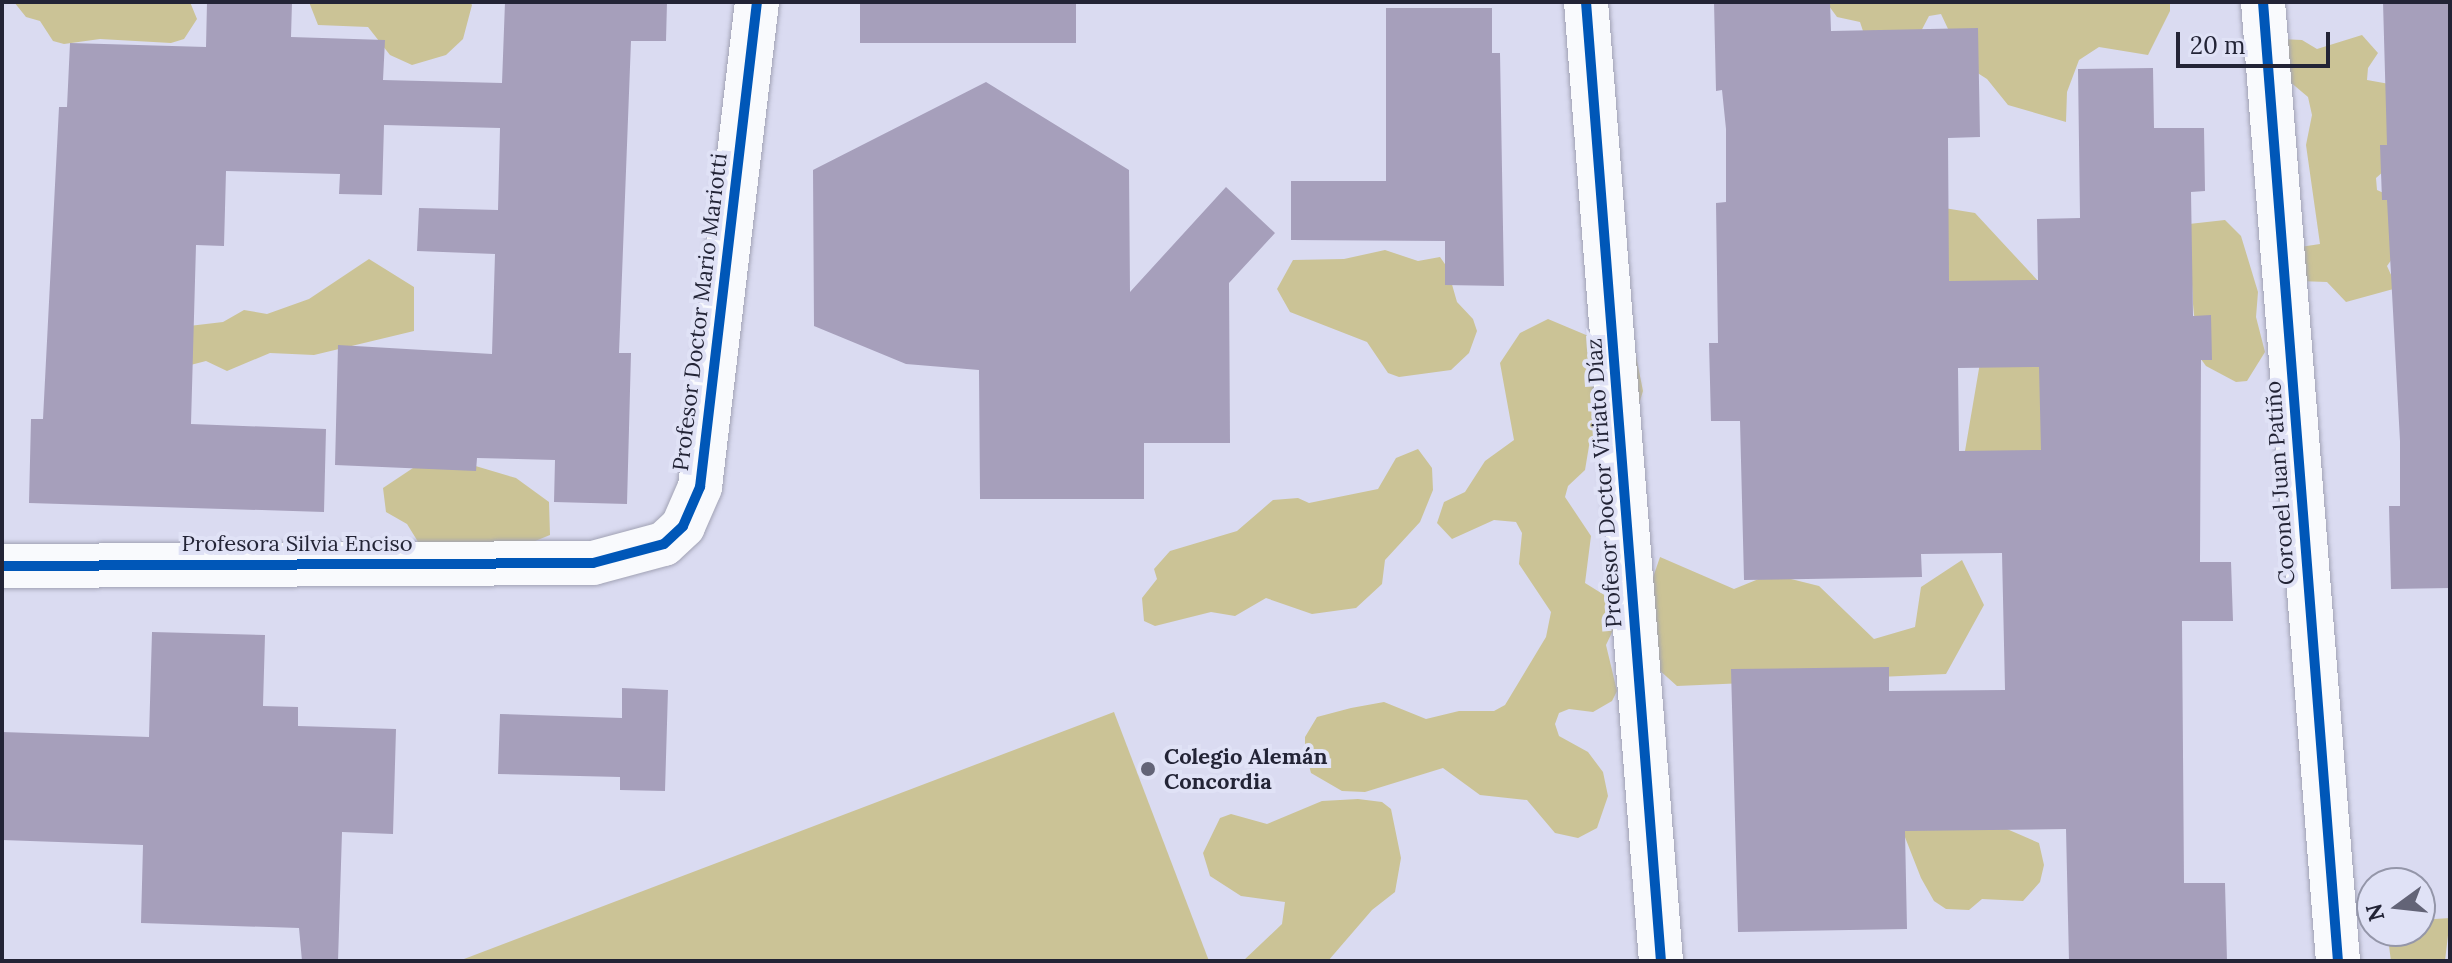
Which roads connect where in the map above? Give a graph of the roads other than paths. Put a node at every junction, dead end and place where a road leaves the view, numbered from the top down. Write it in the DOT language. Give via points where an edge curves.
graph roads {
  1 [pos="757,2"];
  2 [pos="1586,2"];
  3 [pos="2263,2"];
  4 [pos="593,563"];
  5 [pos="2,566"];
  6 [pos="1661,961"];
  7 [pos="2338,961"];
  1 -- 4 [label="street, Profesor Doctor Mario Mariotti" via="700,487 683,526 664,544"];
  2 -- 6 [label="street, Profesor Doctor Viriato Díaz"];
  3 -- 7 [label="street, Coronel Juan Patiño"];
  4 -- 5 [label="street, Profesora Silvia Enciso"];
}
